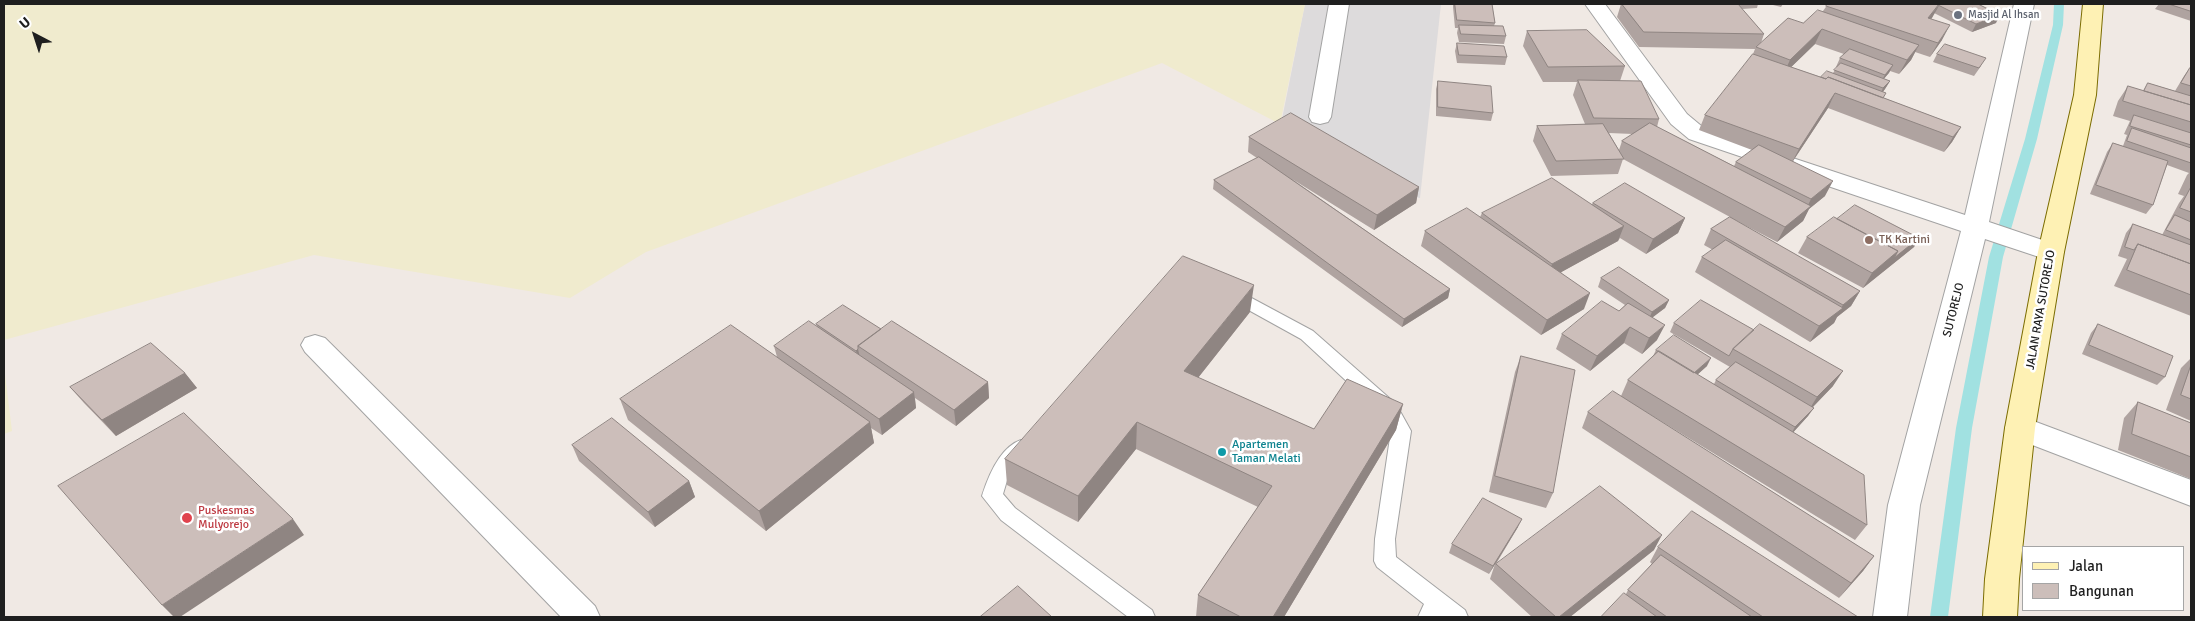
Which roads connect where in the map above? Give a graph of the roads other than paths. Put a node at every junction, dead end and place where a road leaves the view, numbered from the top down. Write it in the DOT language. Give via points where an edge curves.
graph roads {
  1 [pos="1339,4"];
  2 [pos="1595,4"];
  3 [pos="2024,4"];
  4 [pos="2093,4"];
  5 [pos="1320,117"];
  6 [pos="1981,229"];
  7 [pos="2043,250"];
  8 [pos="1213,283"];
  9 [pos="316,345"];
  10 [pos="2020,428"];
  11 [pos="1032,436"];
  12 [pos="2191,493"];
  13 [pos="1432,609"];
  14 [pos="583,617"];
  15 [pos="1144,617"];
  16 [pos="1457,617"];
  17 [pos="1890,617"];
  18 [pos="2000,617"];
  1 -- 5 [label="street"];
  2 -- 6 [label="street" via="1691,131"];
  3 -- 6 [label="street, SUTOREJO"];
  4 -- 7 [label="main road, JALAN RAYA SUTOREJO" via="2085,96"];
  6 -- 7 [label="street"];
  6 -- 17 [label="street, SUTOREJO" via="1904,505"];
  7 -- 10 [label="main road, JALAN RAYA SUTOREJO"];
  8 -- 13 [label="lane" via="1307,335 1389,410 1401,430 1385,539 1385,562"];
  9 -- 14 [label="street"];
  10 -- 12 [label="street"];
  10 -- 18 [label="main road, JALAN RAYA SUTOREJO"];
  11 -- 15 [label="lane" via="999,474 992,496 1008,514"];
  13 -- 16 [label="lane"];
}
